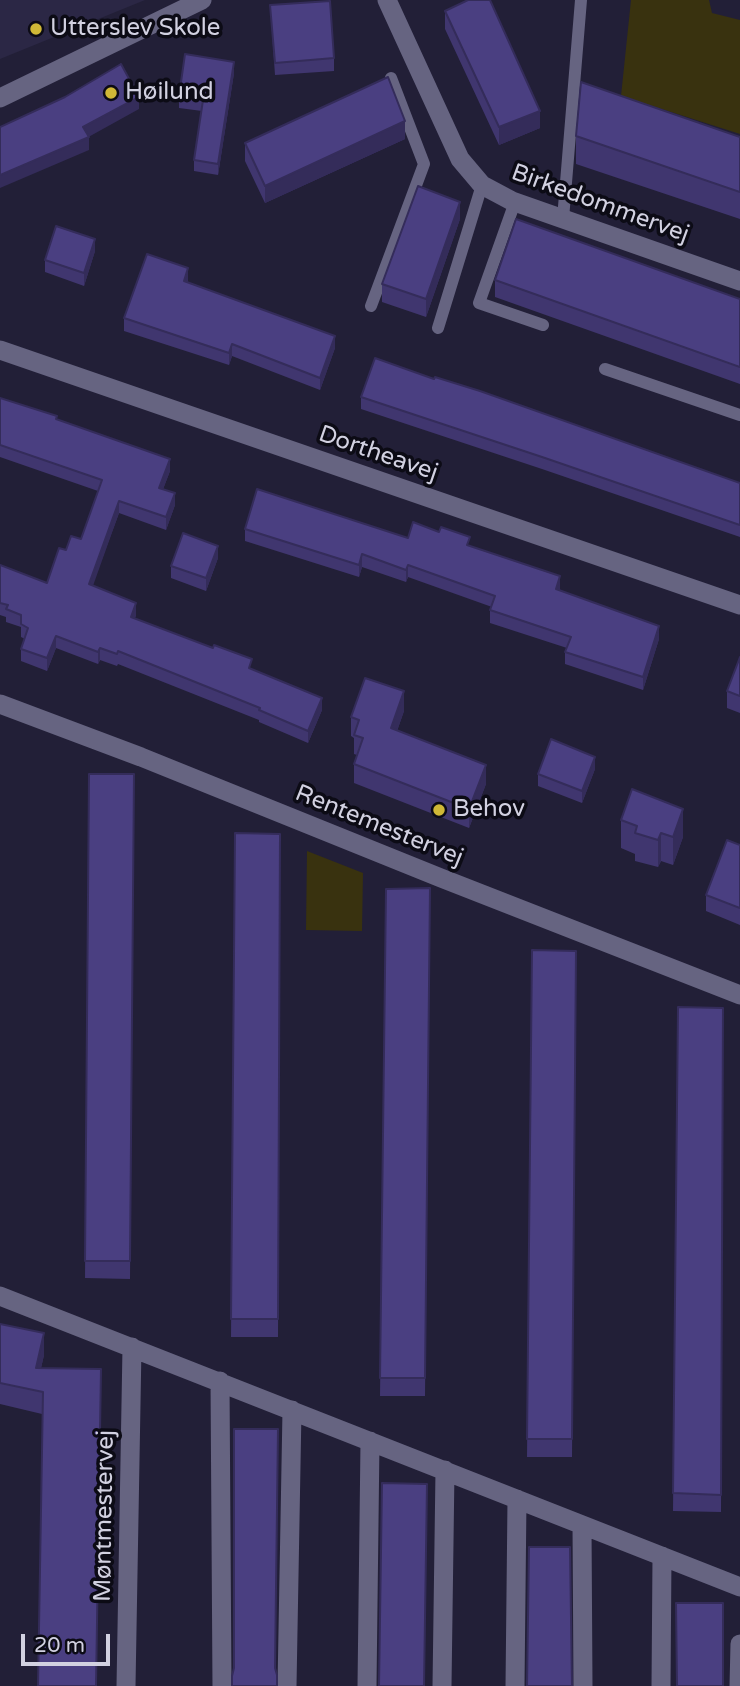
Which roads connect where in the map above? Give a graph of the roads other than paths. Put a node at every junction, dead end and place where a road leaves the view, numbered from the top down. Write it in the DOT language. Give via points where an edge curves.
graph roads {
  1 [pos="202,0"];
  2 [pos="387,0"];
  3 [pos="581,0"];
  4 [pos="391,78"];
  5 [pos="0,98"];
  6 [pos="482,185"];
  7 [pos="515,202"];
  8 [pos="563,219"];
  9 [pos="740,281"];
  10 [pos="371,306"];
  11 [pos="543,325"];
  12 [pos="438,328"];
  13 [pos="0,350"];
  14 [pos="605,369"];
  15 [pos="740,415"];
  16 [pos="740,605"];
  17 [pos="0,704"];
  18 [pos="740,995"];
  19 [pos="0,1296"];
  20 [pos="132,1347"];
  21 [pos="220,1381"];
  22 [pos="292,1410"];
  23 [pos="370,1441"];
  24 [pos="445,1470"];
  25 [pos="517,1499"];
  26 [pos="582,1525"];
  27 [pos="662,1556"];
  28 [pos="740,1587"];
  29 [pos="740,1644"];
  30 [pos="126,1686"];
  31 [pos="222,1686"];
  32 [pos="287,1686"];
  33 [pos="367,1686"];
  34 [pos="442,1686"];
  35 [pos="515,1686"];
  36 [pos="583,1686"];
  37 [pos="661,1686"];
  38 [pos="739,1686"];
  1 -- 5 [label="street"];
  2 -- 6 [label="street, Birkedommervej" via="460,159"];
  3 -- 8 [label="lane" via="579,96"];
  4 -- 10 [label="lane" via="424,164"];
  6 -- 7 [label="street, Birkedommervej"];
  6 -- 12 [label="lane"];
  7 -- 8 [label="street, Birkedommervej"];
  7 -- 11 [label="lane" via="479,303"];
  8 -- 9 [label="street, Birkedommervej"];
  13 -- 16 [label="street, Dortheavej"];
  14 -- 15 [label="lane"];
  17 -- 18 [label="street, Rentemestervej"];
  19 -- 20 [label="street"];
  20 -- 21 [label="street"];
  20 -- 30 [label="street, Møntmestervej"];
  21 -- 22 [label="street"];
  21 -- 31 [label="street"];
  22 -- 23 [label="street"];
  22 -- 32 [label="street"];
  23 -- 24 [label="street"];
  23 -- 33 [label="street"];
  24 -- 25 [label="street"];
  24 -- 34 [label="street"];
  25 -- 26 [label="street"];
  25 -- 35 [label="street"];
  26 -- 27 [label="street"];
  26 -- 36 [label="street"];
  27 -- 28 [label="street"];
  27 -- 37 [label="street"];
  29 -- 38 [label="street"];
}
